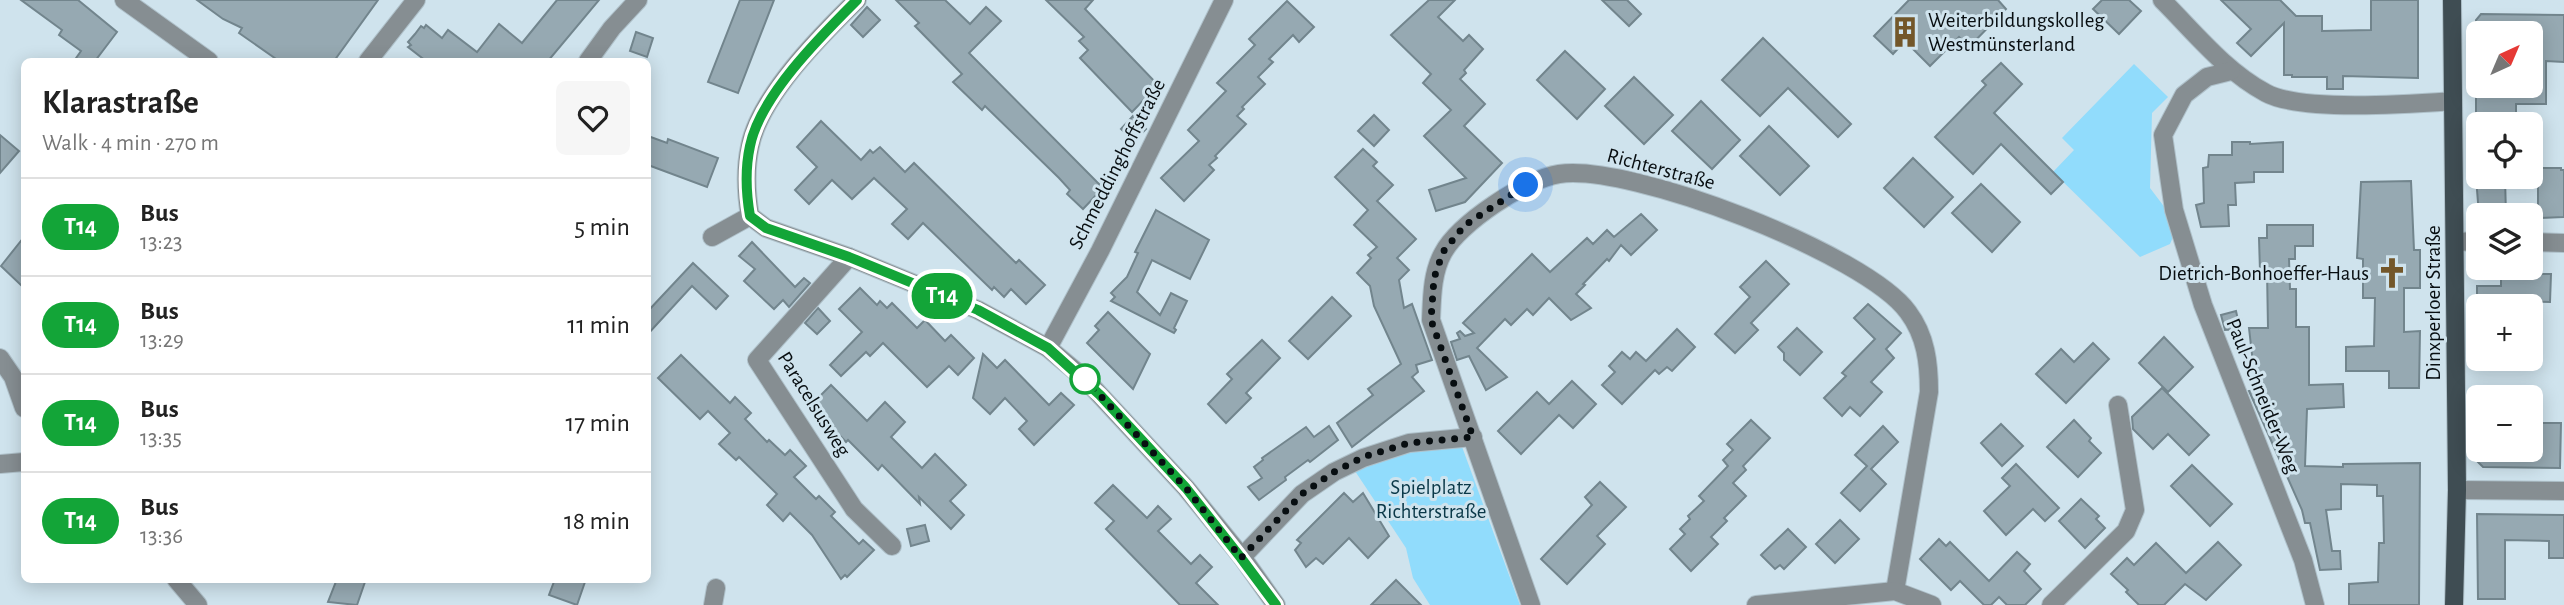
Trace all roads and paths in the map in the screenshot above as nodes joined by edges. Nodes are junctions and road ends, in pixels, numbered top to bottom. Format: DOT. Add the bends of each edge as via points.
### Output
graph roads {
  1 [pos="124,0"];
  2 [pos="416,0"];
  3 [pos="638,0"];
  4 [pos="857,0"];
  5 [pos="1224,0"];
  6 [pos="2162,0"];
  7 [pos="2452,0"];
  8 [pos="205,58"];
  9 [pos="370,58"];
  10 [pos="590,58"];
  11 [pos="2231,71"];
  12 [pos="2453,101"];
  13 [pos="750,216"];
  14 [pos="712,237"];
  15 [pos="2455,242"];
  16 [pos="2466,242"];
  17 [pos="2543,242"];
  18 [pos="2564,243"];
  19 [pos="849,257"];
  20 [pos="1048,348"];
  21 [pos="0,358"];
  22 [pos="21,400"];
  23 [pos="2118,405"];
  24 [pos="1473,437"];
  25 [pos="21,462"];
  26 [pos="0,464"];
  27 [pos="2457,489"];
  28 [pos="2564,491"];
  29 [pos="892,546"];
  30 [pos="1241,558"];
  31 [pos="179,583"];
  32 [pos="1895,592"];
  33 [pos="198,605"];
  34 [pos="1276,605"];
  35 [pos="1531,605"];
  36 [pos="1756,605"];
  37 [pos="1932,605"];
  38 [pos="2051,605"];
  39 [pos="2315,605"];
  40 [pos="2454,605"];
  1 -- 8 [label="street"];
  2 -- 9 [label="street"];
  3 -- 10 [label="street"];
  4 -- 13 [label="street" via="810,48 764,111 750,145 746,193"];
  5 -- 20 [label="street, Schmeddinghoffstraße"];
  6 -- 11 [label="street"];
  7 -- 12 [label="main road, Dinxperloer Straße"];
  11 -- 12 [label="street" via="2269,95 2308,105"];
  11 -- 39 [label="street, Paul-Schneider-Weg" via="2207,77 2184,95 2163,135 2174,210 2203,305 2303,560"];
  12 -- 15 [label="main road, Dinxperloer Straße"];
  13 -- 14 [label="street"];
  13 -- 19 [label="street" via="766,228"];
  15 -- 16 [label="street"];
  15 -- 27 [label="main road, Dinxperloer Straße"];
  17 -- 18 [label="street"];
  19 -- 20 [label="street" via="978,310"];
  19 -- 29 [label="street, Paracelsusweg" via="757,360 854,509"];
  20 -- 30 [label="street" via="1085,379 1186,488"];
  21 -- 22 [label="street"];
  23 -- 38 [label="street" via="2135,510 2126,531"];
  24 -- 30 [label="street" via="1409,443 1363,457 1334,472 1302,494"];
  24 -- 32 [label="street, Richterstraße" via="1431,320 1434,278 1443,252 1465,225 1526,185 1559,174 1594,174 1634,182 1764,225 1818,248 1885,290 1908,311 1922,336 1929,393"];
  24 -- 35 [label="street, Richterstraße"];
  25 -- 26 [label="street"];
  27 -- 28 [label="street"];
  27 -- 40 [label="main road, Dinxperloer Straße"];
  30 -- 34 [label="street"];
  31 -- 33 [label="street"];
  32 -- 36 [label="street"];
  32 -- 37 [label="street"];
}
